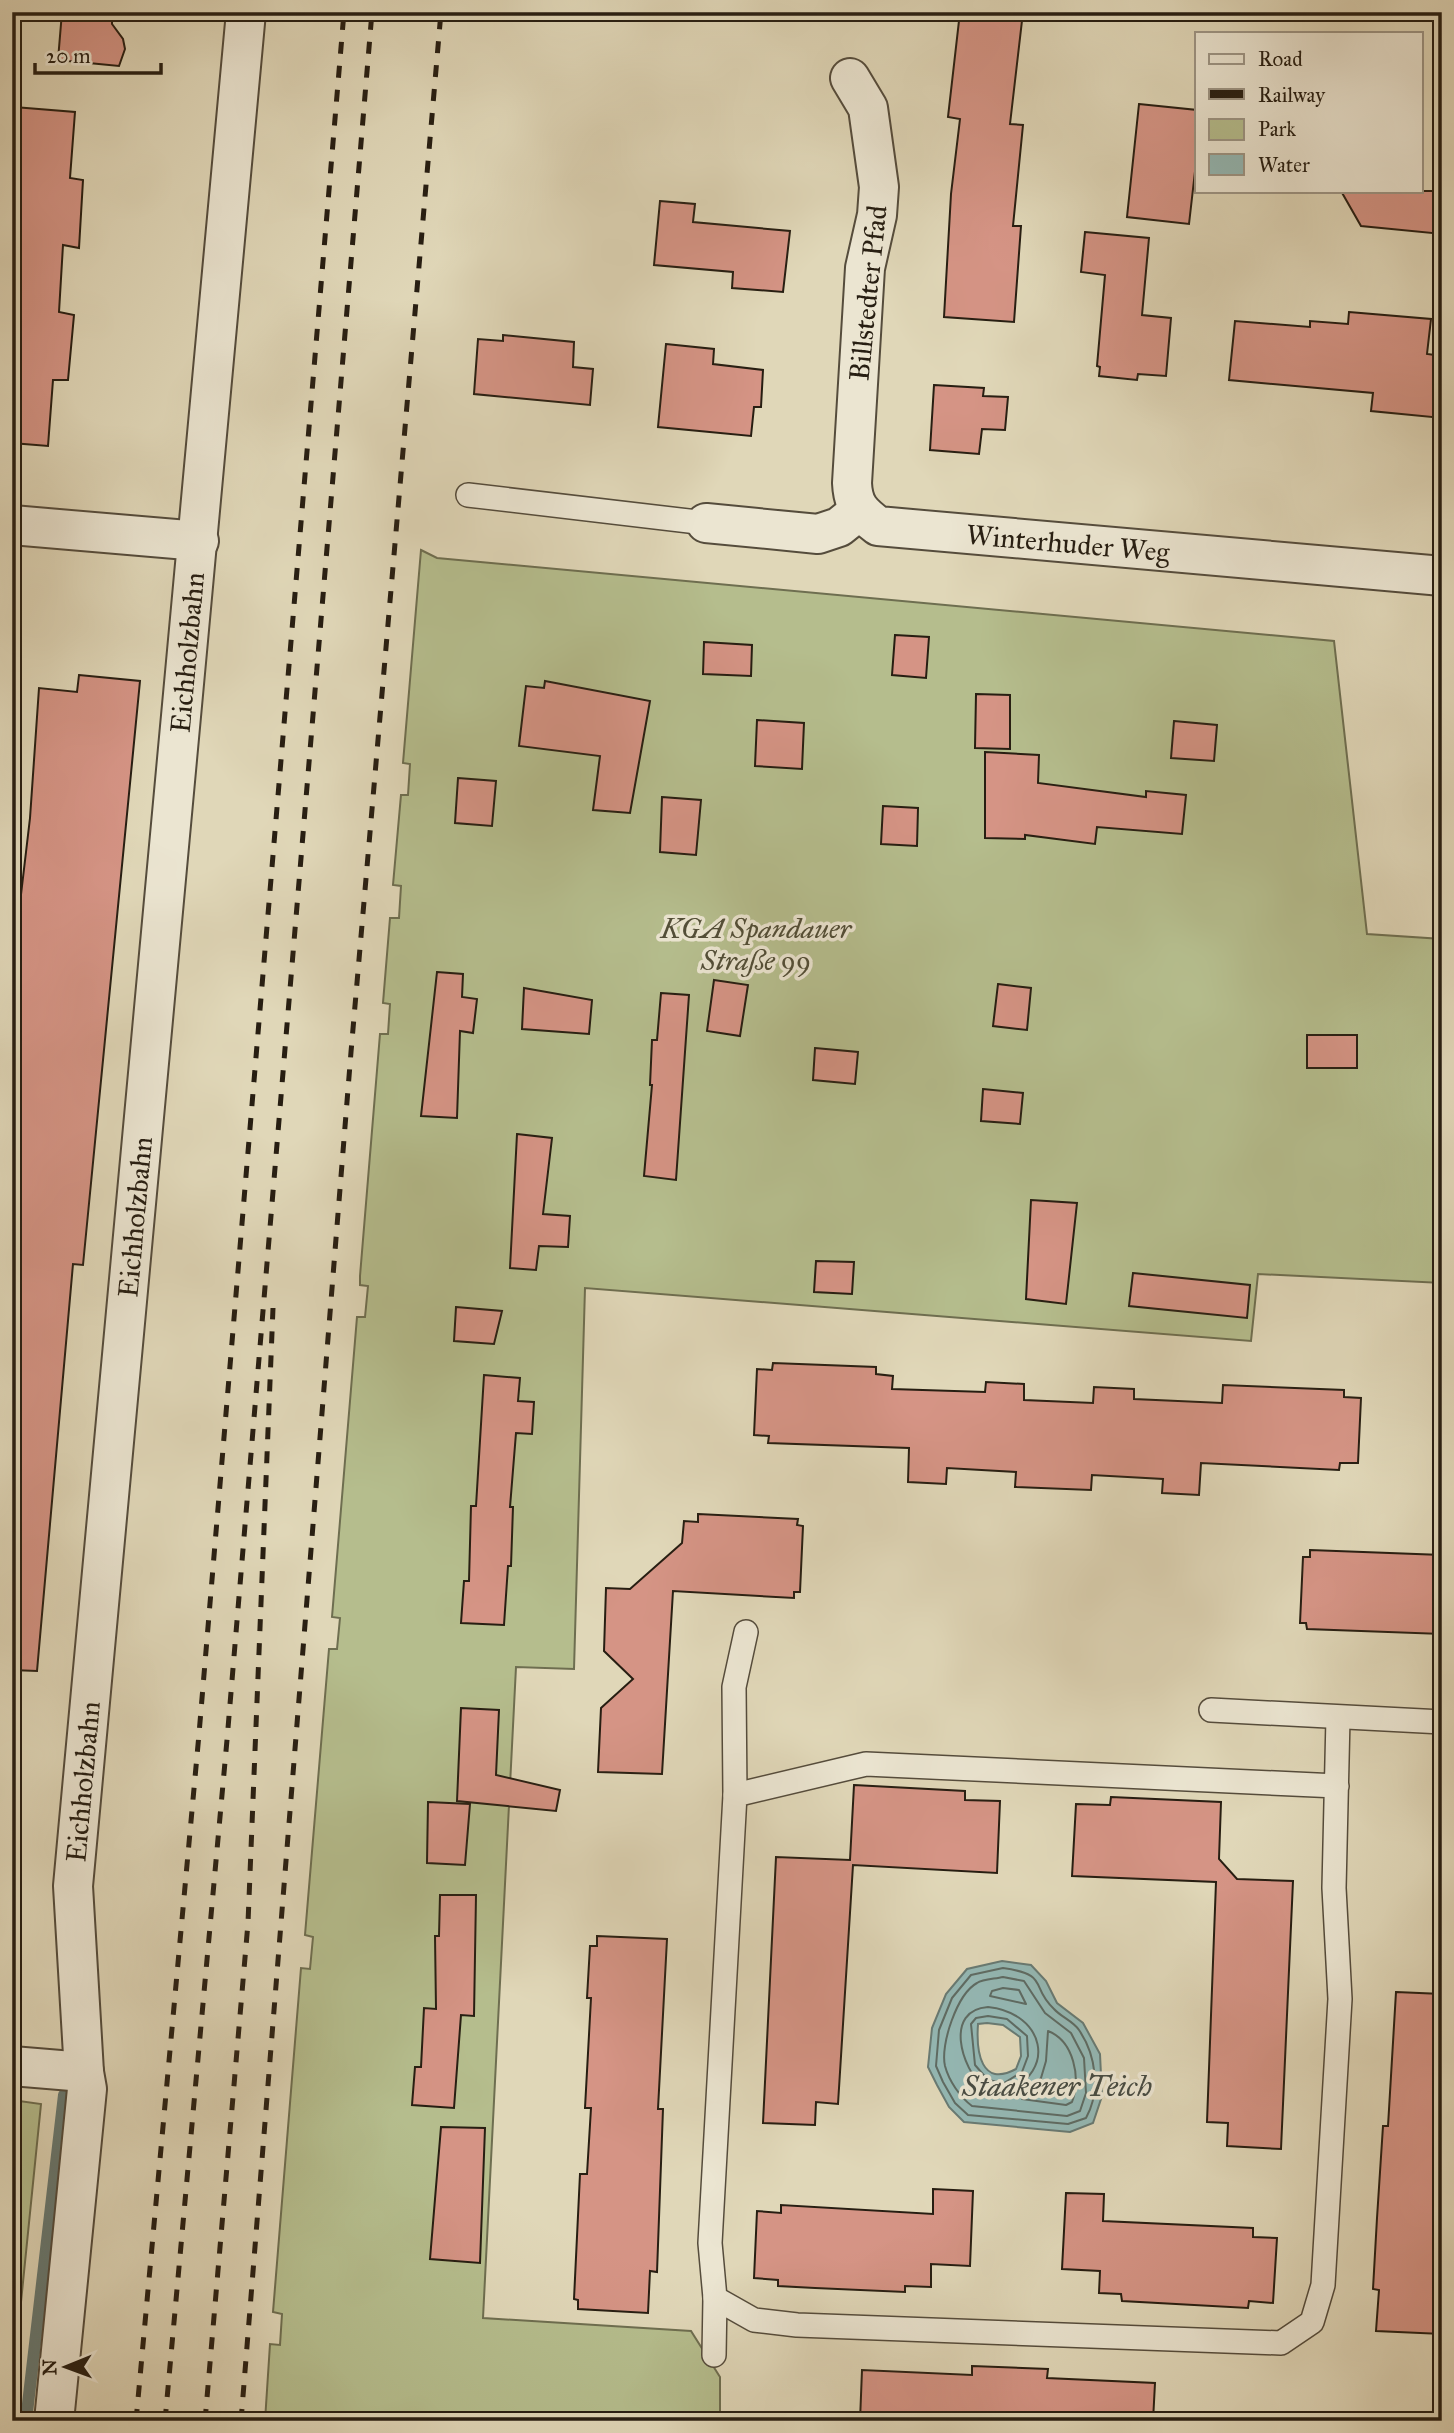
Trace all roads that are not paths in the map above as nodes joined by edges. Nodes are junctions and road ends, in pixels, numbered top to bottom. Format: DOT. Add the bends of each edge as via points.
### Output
graph roads {
  1 [pos="246,12"];
  2 [pos="850,78"];
  3 [pos="468,495"];
  4 [pos="859,512"];
  5 [pos="706,523"];
  6 [pos="12,525"];
  7 [pos="199,541"];
  8 [pos="1442,576"];
  9 [pos="746,1632"];
  10 [pos="1211,1710"];
  11 [pos="1338,1718"];
  12 [pos="1442,1723"];
  13 [pos="1337,1786"];
  14 [pos="735,1795"];
  15 [pos="12,2066"];
  16 [pos="84,2072"];
  17 [pos="715,2298"];
  18 [pos="714,2355"];
  19 [pos="54,2421"];
  1 -- 7 [label="street, Eichholzbahn"];
  2 -- 4 [label="street, Billstedter Pfad" via="868,108 879,187 865,268 852,483"];
  3 -- 5 [label="lane"];
  4 -- 5 [label="street" via="839,527 818,534"];
  4 -- 8 [label="street, Winterhuder Weg" via="878,526"];
  6 -- 7 [label="street"];
  7 -- 16 [label="street, Eichholzbahn" via="73,1886"];
  9 -- 14 [label="lane" via="734,1687"];
  10 -- 11 [label="lane"];
  11 -- 12 [label="lane"];
  11 -- 13 [label="lane"];
  13 -- 14 [label="lane" via="866,1764"];
  13 -- 17 [label="lane" via="1334,1888 1340,1999 1323,2285 1312,2322 1281,2343 797,2325 754,2320"];
  14 -- 17 [label="lane" via="710,2243"];
  15 -- 16 [label="street"];
  16 -- 19 [label="street, Eichholzbahn" via="87,2089"];
  17 -- 18 [label="lane"];
}
